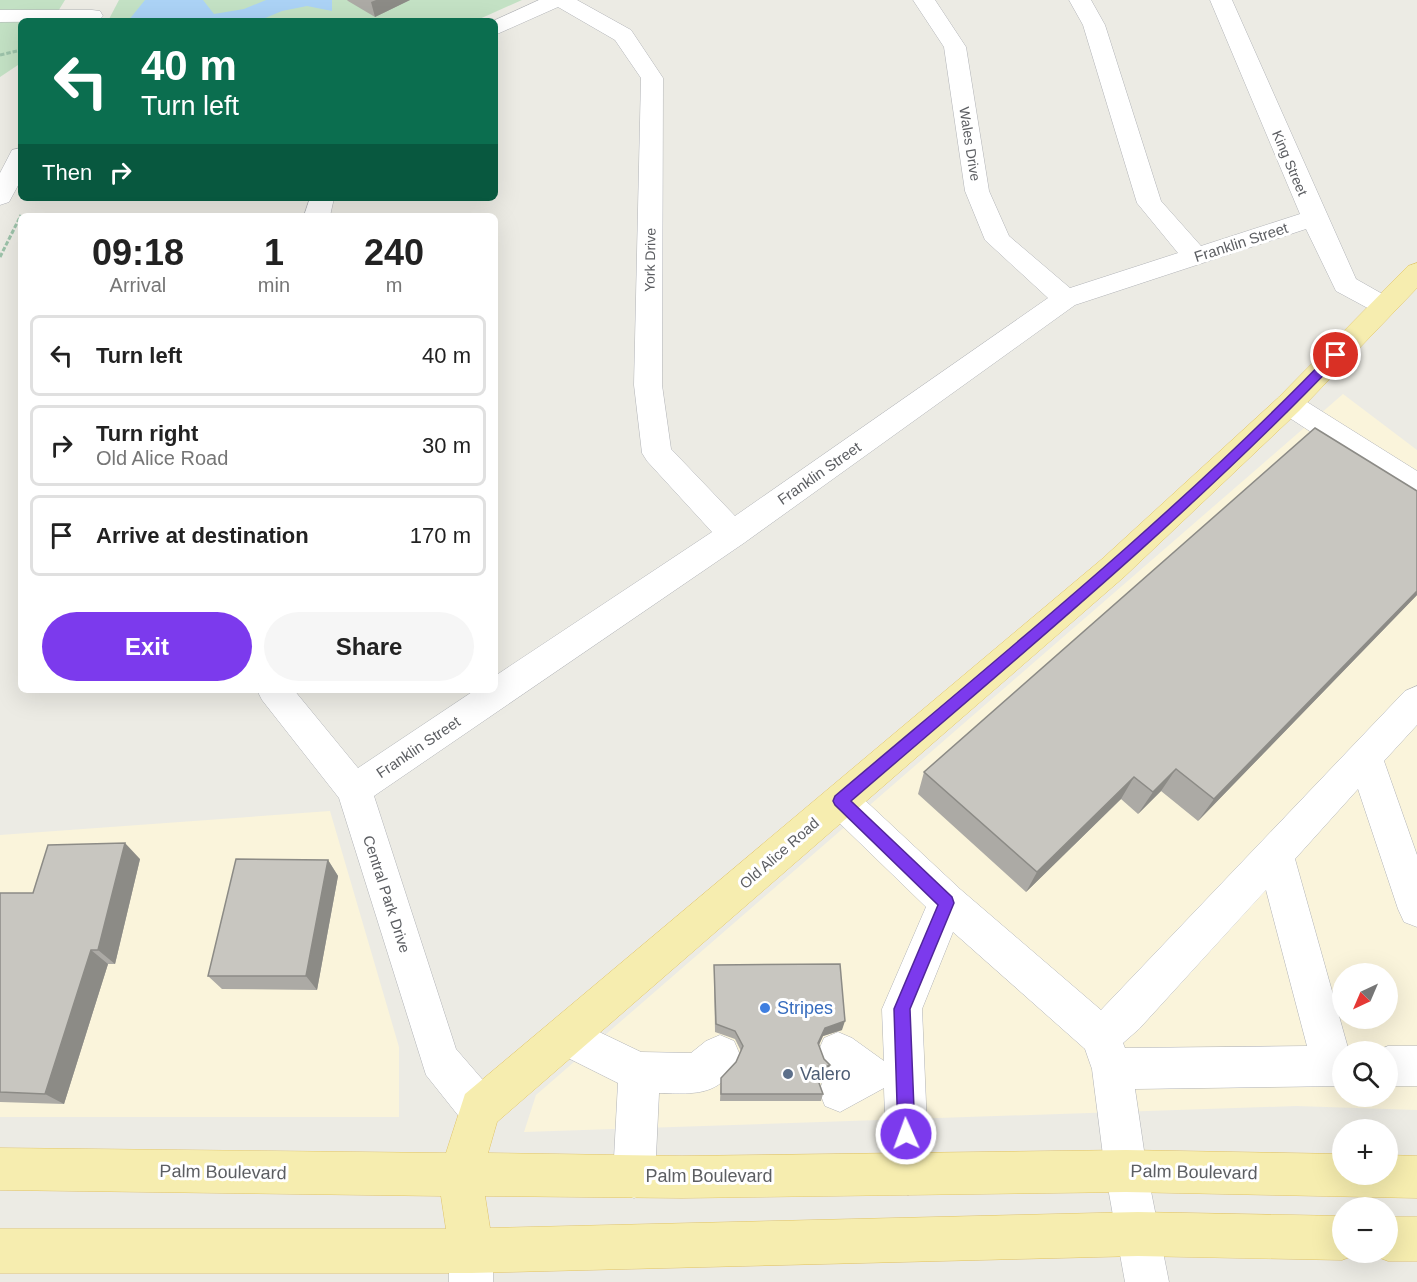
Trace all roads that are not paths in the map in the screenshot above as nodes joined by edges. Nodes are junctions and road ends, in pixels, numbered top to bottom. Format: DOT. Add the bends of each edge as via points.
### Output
graph roads {
  1 [pos="556,0"];
  2 [pos="562,0"];
  3 [pos="924,0"];
  4 [pos="1080,0"];
  5 [pos="1221,0"];
  6 [pos="94,12"];
  7 [pos="0,16"];
  8 [pos="498,27"];
  9 [pos="18,161"];
  10 [pos="0,197"];
  11 [pos="1314,218"];
  12 [pos="1196,257"];
  13 [pos="1417,272"];
  14 [pos="1066,299"];
  15 [pos="1384,306"];
  16 [pos="1289,404"];
  17 [pos="1417,486"];
  18 [pos="733,534"];
  19 [pos="276,693"];
  20 [pos="498,693"];
  21 [pos="498,693"];
  22 [pos="1417,701"];
  23 [pos="1365,757"];
  24 [pos="354,790"];
  25 [pos="841,801"];
  26 [pos="1275,854"];
  27 [pos="947,903"];
  28 [pos="1417,909"];
  29 [pos="566,1036"];
  30 [pos="1332,1046"];
  31 [pos="1107,1052"];
  32 [pos="1332,1066"];
  33 [pos="1398,1066"];
  34 [pos="1417,1066"];
  35 [pos="639,1072"];
  36 [pos="713,1074"];
  37 [pos="480,1109"];
  38 [pos="0,1169"];
  39 [pos="1126,1171"];
  40 [pos="908,1174"];
  41 [pos="460,1175"];
  42 [pos="634,1177"];
  43 [pos="1417,1177"];
  44 [pos="1138,1234"];
  45 [pos="1332,1238"];
  46 [pos="0,1251"];
  47 [pos="471,1267"];
  48 [pos="1146,1282"];
  1 -- 8 [label="street"];
  2 -- 18 [label="street, York Drive" via="623,35 652,78 648,385 657,453"];
  3 -- 14 [label="street, Wales Drive" via="955,47 977,191 998,240"];
  4 -- 12 [label="street" via="1094,25 1149,203"];
  5 -- 11 [label="street, King Street"];
  6 -- 7 [label="street"];
  9 -- 10 [label="street"];
  11 -- 12 [label="street, Franklin Street"];
  11 -- 15 [label="street, King Street" via="1345,285"];
  12 -- 14 [label="street, Franklin Street"];
  13 -- 15 [label="main road, Old Alice Road"];
  14 -- 18 [label="street, Franklin Street"];
  15 -- 16 [label="main road, Old Alice Road"];
  16 -- 17 [label="street"];
  16 -- 25 [label="main road, Old Alice Road" via="1113,568"];
  18 -- 20 [label="street, Franklin Street"];
  19 -- 24 [label="street, Central Park Drive"];
  21 -- 24 [label="street, Franklin Street"];
  22 -- 23 [label="street"];
  23 -- 26 [label="street"];
  23 -- 28 [label="street"];
  24 -- 37 [label="street, Central Park Drive" via="440,1061"];
  25 -- 27 [label="street"];
  25 -- 29 [label="main road, Old Alice Road"];
  26 -- 30 [label="street"];
  26 -- 31 [label="street" via="1125,1015"];
  27 -- 31 [label="street"];
  27 -- 40 [label="street" via="902,1009 863,1073"];
  29 -- 35 [label="street"];
  29 -- 37 [label="main road, Old Alice Road"];
  31 -- 32 [label="street"];
  31 -- 39 [label="street"];
  33 -- 34 [label="street"];
  35 -- 36 [label="street"];
  35 -- 42 [label="street"];
  37 -- 41 [label="main road"];
  38 -- 41 [label="main road, Palm Boulevard"];
  39 -- 40 [label="main road, Palm Boulevard"];
  39 -- 43 [label="main road, Palm Boulevard"];
  39 -- 44 [label="street"];
  40 -- 42 [label="main road, Palm Boulevard"];
  41 -- 42 [label="main road, Palm Boulevard"];
  41 -- 47 [label="main road"];
  44 -- 45 [label="main road"];
  44 -- 47 [label="main road"];
  44 -- 48 [label="street"];
  46 -- 47 [label="main road"];
}
